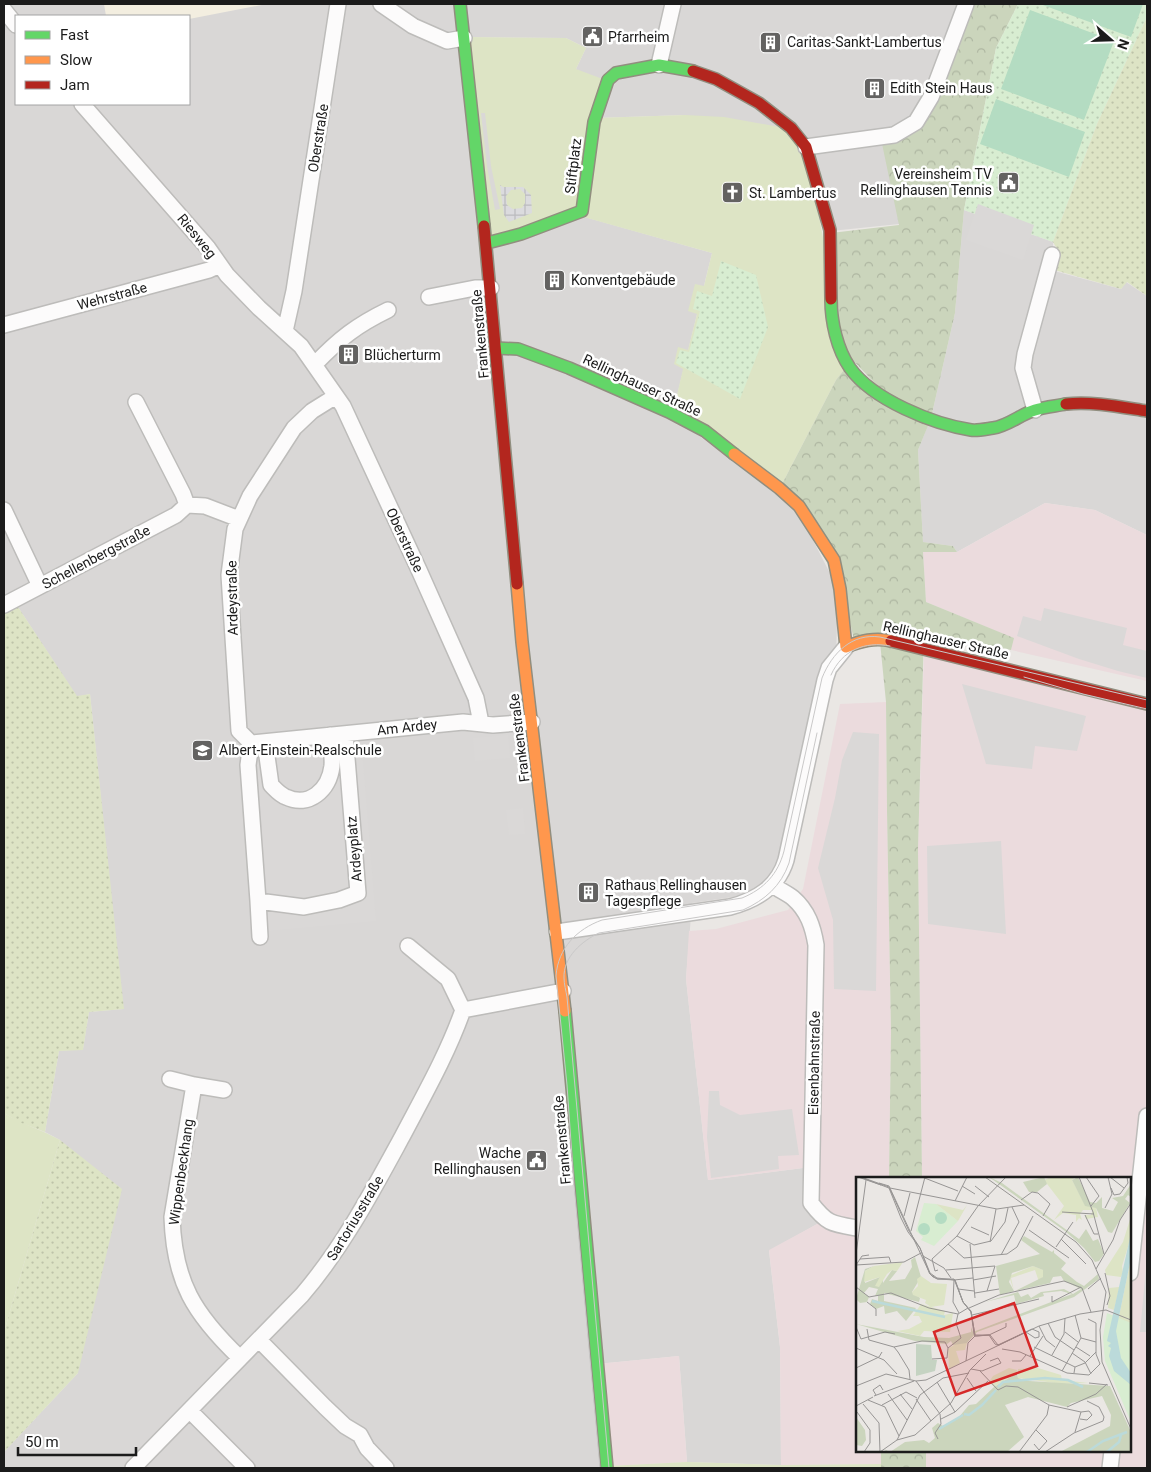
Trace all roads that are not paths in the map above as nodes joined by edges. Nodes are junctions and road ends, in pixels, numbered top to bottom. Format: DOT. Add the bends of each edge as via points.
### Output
graph roads {
  1 [pos="338,4"];
  2 [pos="381,4"];
  3 [pos="460,4"];
  4 [pos="673,4"];
  5 [pos="966,4"];
  6 [pos="4,10"];
  7 [pos="15,25"];
  8 [pos="464,38"];
  9 [pos="659,65"];
  10 [pos="83,105"];
  11 [pos="806,147"];
  12 [pos="487,243"];
  13 [pos="1052,255"];
  14 [pos="220,265"];
  15 [pos="491,288"];
  16 [pos="429,297"];
  17 [pos="388,310"];
  18 [pos="4,325"];
  19 [pos="285,331"];
  20 [pos="496,348"];
  21 [pos="315,364"];
  22 [pos="336,396"];
  23 [pos="136,402"];
  24 [pos="1035,410"];
  25 [pos="1147,411"];
  26 [pos="187,505"];
  27 [pos="4,510"];
  28 [pos="239,519"];
  29 [pos="40,586"];
  30 [pos="4,606"];
  31 [pos="846,647"];
  32 [pos="1147,704"];
  33 [pos="532,722"];
  34 [pos="481,723"];
  35 [pos="337,734"];
  36 [pos="258,742"];
  37 [pos="773,885"];
  38 [pos="258,901"];
  39 [pos="557,932"];
  40 [pos="260,937"];
  41 [pos="408,946"];
  42 [pos="563,991"];
  43 [pos="463,1010"];
  44 [pos="170,1079"];
  45 [pos="194,1085"];
  46 [pos="224,1090"];
  47 [pos="1147,1116"];
  48 [pos="856,1228"];
  49 [pos="1131,1264"];
  50 [pos="259,1340"];
  51 [pos="240,1358"];
  52 [pos="190,1411"];
  53 [pos="1112,1452"];
  54 [pos="133,1468"];
  55 [pos="247,1468"];
  56 [pos="386,1468"];
  57 [pos="607,1468"];
  58 [pos="1110,1468"];
  1 -- 19 [label="street, Oberstraße" via="294,292"];
  2 -- 8 [label="street" via="413,26 447,41"];
  3 -- 8 [label="main road, Frankenstraße"];
  4 -- 9 [label="street"];
  5 -- 11 [label="street" via="931,97 916,122 894,135"];
  6 -- 7 [label="street"];
  8 -- 12 [label="main road, Frankenstraße"];
  9 -- 11 [label="main road" via="687,69 750,97 791,128"];
  9 -- 12 [label="main road, Stiftplatz" via="616,73 608,80 594,122 582,211"];
  10 -- 14 [label="street, Riesweg"];
  11 -- 24 [label="main road" via="830,230 832,320 840,349 852,369 893,403 929,419 972,430 996,428"];
  12 -- 15 [label="main road, Frankenstraße"];
  13 -- 24 [label="street" via="1025,354 1024,368"];
  14 -- 18 [label="street, Wehrstraße"];
  14 -- 19 [label="street, Riesweg"];
  15 -- 16 [label="street"];
  15 -- 20 [label="main road, Frankenstraße"];
  17 -- 21 [label="street" via="363,322 334,344"];
  19 -- 21 [label="street, Riesweg"];
  20 -- 31 [label="main road, Rellinghauser Straße" via="518,349 669,412 705,431 779,488 798,506 834,560"];
  20 -- 33 [label="main road, Frankenstraße"];
  21 -- 22 [label="street, Oberstraße"];
  22 -- 28 [label="street, Ardeystraße" via="312,411 294,428 254,489"];
  22 -- 34 [label="street, Oberstraße" via="476,698"];
  23 -- 26 [label="street"];
  24 -- 25 [label="main road" via="1076,403"];
  26 -- 28 [label="street" via="205,506"];
  26 -- 29 [label="street, Schellenbergstraße" via="176,515"];
  27 -- 29 [label="street"];
  28 -- 36 [label="street, Ardeystraße" via="228,575 239,731"];
  29 -- 30 [label="street, Schellenbergstraße"];
  31 -- 32 [label="main road, Rellinghauser Straße" via="881,639"];
  31 -- 37 [label="street" via="829,668 825,680 786,860"];
  33 -- 34 [label="street, Am Ardey"];
  33 -- 39 [label="main road, Frankenstraße"];
  34 -- 35 [label="street, Am Ardey"];
  35 -- 36 [label="street, Am Ardey"];
  35 -- 36 [label="street" via="326,786 313,798 296,801 284,797 270,785"];
  35 -- 38 [label="street, Ardeyplatz" via="358,892 339,900 304,907"];
  36 -- 38 [label="street" via="248,764"];
  37 -- 39 [label="street" via="744,904"];
  37 -- 48 [label="street, Eisenbahnstraße" via="794,898 804,910 816,945 811,1203 823,1218"];
  38 -- 40 [label="street"];
  39 -- 42 [label="main road, Frankenstraße"];
  41 -- 43 [label="street" via="448,979"];
  42 -- 43 [label="street"];
  42 -- 57 [label="main road, Frankenstraße"];
  43 -- 50 [label="street, Sartoriusstraße" via="445,1057 350,1231 321,1273"];
  44 -- 45 [label="street"];
  45 -- 46 [label="street"];
  45 -- 51 [label="street, Wippenbeckhang" via="172,1217 176,1259 187,1294 201,1317"];
  47 -- 49 [label="street"];
  50 -- 51 [label="street, Sartoriusstraße"];
  50 -- 56 [label="street" via="325,1407 360,1435 367,1448"];
  51 -- 52 [label="street, Sartoriusstraße"];
  52 -- 54 [label="street, Sartoriusstraße"];
  52 -- 55 [label="street"];
  53 -- 58 [label="street"];
}
